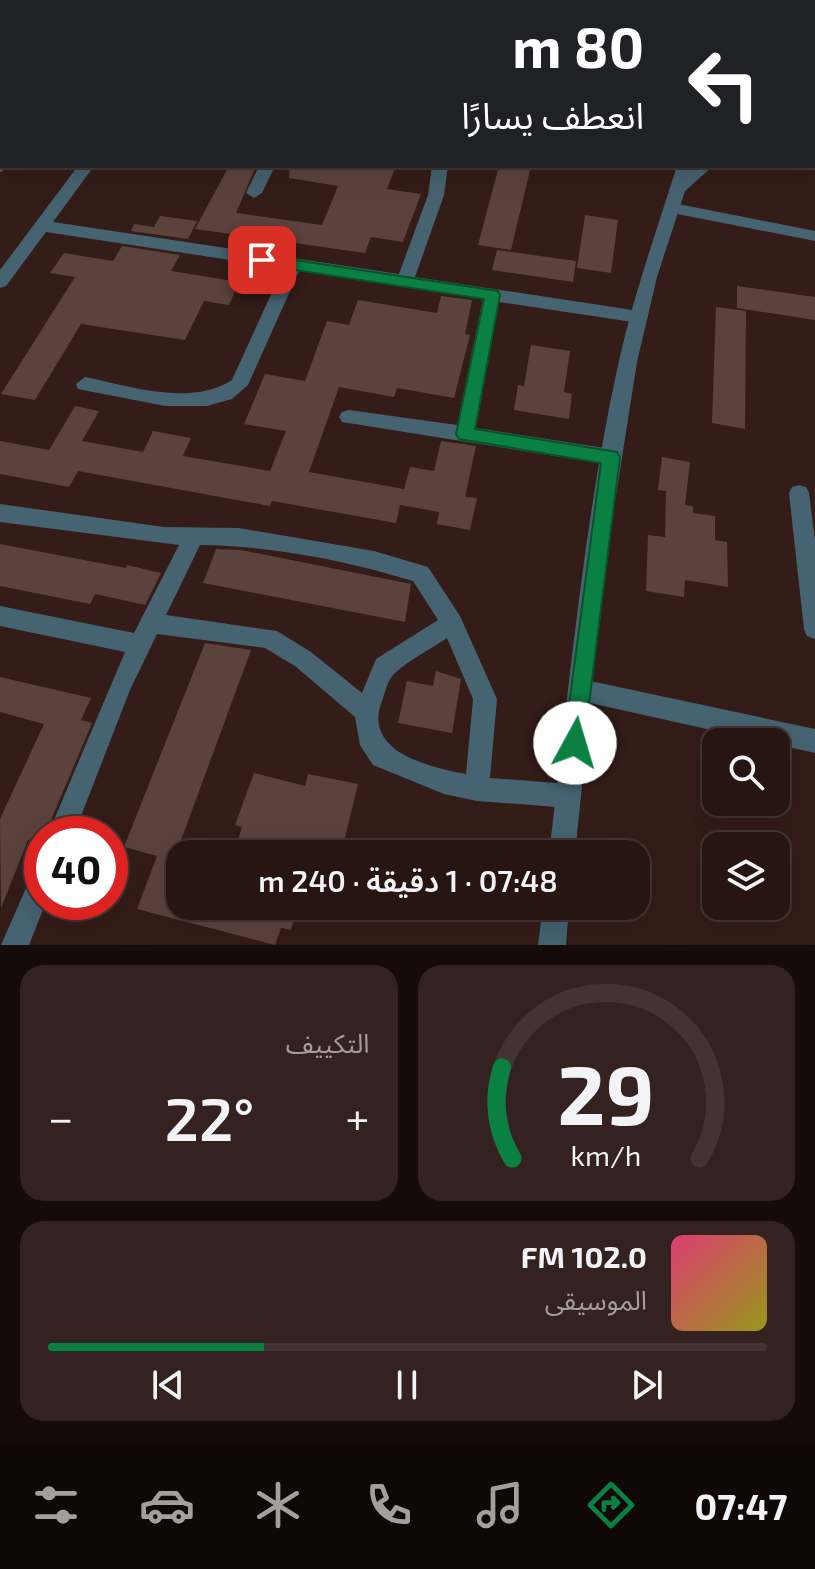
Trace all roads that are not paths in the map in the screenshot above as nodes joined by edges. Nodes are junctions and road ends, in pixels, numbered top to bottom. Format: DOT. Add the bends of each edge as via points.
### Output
graph roads {
  1 [pos="85,168"];
  2 [pos="266,168"];
  3 [pos="440,168"];
  4 [pos="684,168"];
  5 [pos="703,168"];
  6 [pos="254,193"];
  7 [pos="676,198"];
  8 [pos="43,226"];
  9 [pos="815,236"];
  10 [pos="293,265"];
  11 [pos="0,282"];
  12 [pos="405,282"];
  13 [pos="492,295"];
  14 [pos="639,317"];
  15 [pos="85,384"];
  16 [pos="349,417"];
  17 [pos="465,434"];
  18 [pos="611,457"];
  19 [pos="799,493"];
  20 [pos="0,513"];
  21 [pos="193,538"];
  22 [pos="0,616"];
  23 [pos="151,623"];
  24 [pos="452,623"];
  25 [pos="815,629"];
  26 [pos="140,645"];
  27 [pos="581,690"];
  28 [pos="366,711"];
  29 [pos="815,741"];
  30 [pos="477,789"];
  31 [pos="569,796"];
  32 [pos="69,816"];
  33 [pos="564,840"];
  34 [pos="26,920"];
  35 [pos="555,920"];
  36 [pos="15,945"];
  37 [pos="552,945"];
  1 -- 8 [label="street"];
  2 -- 6 [label="street"];
  3 -- 12 [label="street" via="436,195"];
  4 -- 7 [label="street"];
  5 -- 7 [label="street"];
  7 -- 9 [label="street"];
  7 -- 14 [label="street"];
  8 -- 10 [label="street"];
  8 -- 11 [label="street"];
  10 -- 12 [label="street"];
  10 -- 15 [label="street" via="231,393 212,401 190,401"];
  12 -- 13 [label="street"];
  13 -- 14 [label="street"];
  13 -- 17 [label="street"];
  14 -- 18 [label="street"];
  16 -- 17 [label="street"];
  17 -- 18 [label="street"];
  18 -- 27 [label="street"];
  19 -- 25 [label="street"];
  20 -- 21 [label="street"];
  21 -- 23 [label="street"];
  21 -- 24 [label="street" via="239,537 402,566 420,574"];
  22 -- 26 [label="street"];
  23 -- 26 [label="street"];
  23 -- 28 [label="street" via="269,638"];
  24 -- 28 [label="street" via="384,667"];
  24 -- 30 [label="street" via="485,699"];
  26 -- 32 [label="street"];
  27 -- 29 [label="street"];
  27 -- 31 [label="street"];
  28 -- 30 [label="street" via="372,745 382,757"];
  30 -- 31 [label="street"];
  31 -- 33 [label="street"];
  34 -- 36 [label="street"];
  35 -- 37 [label="street"];
}
